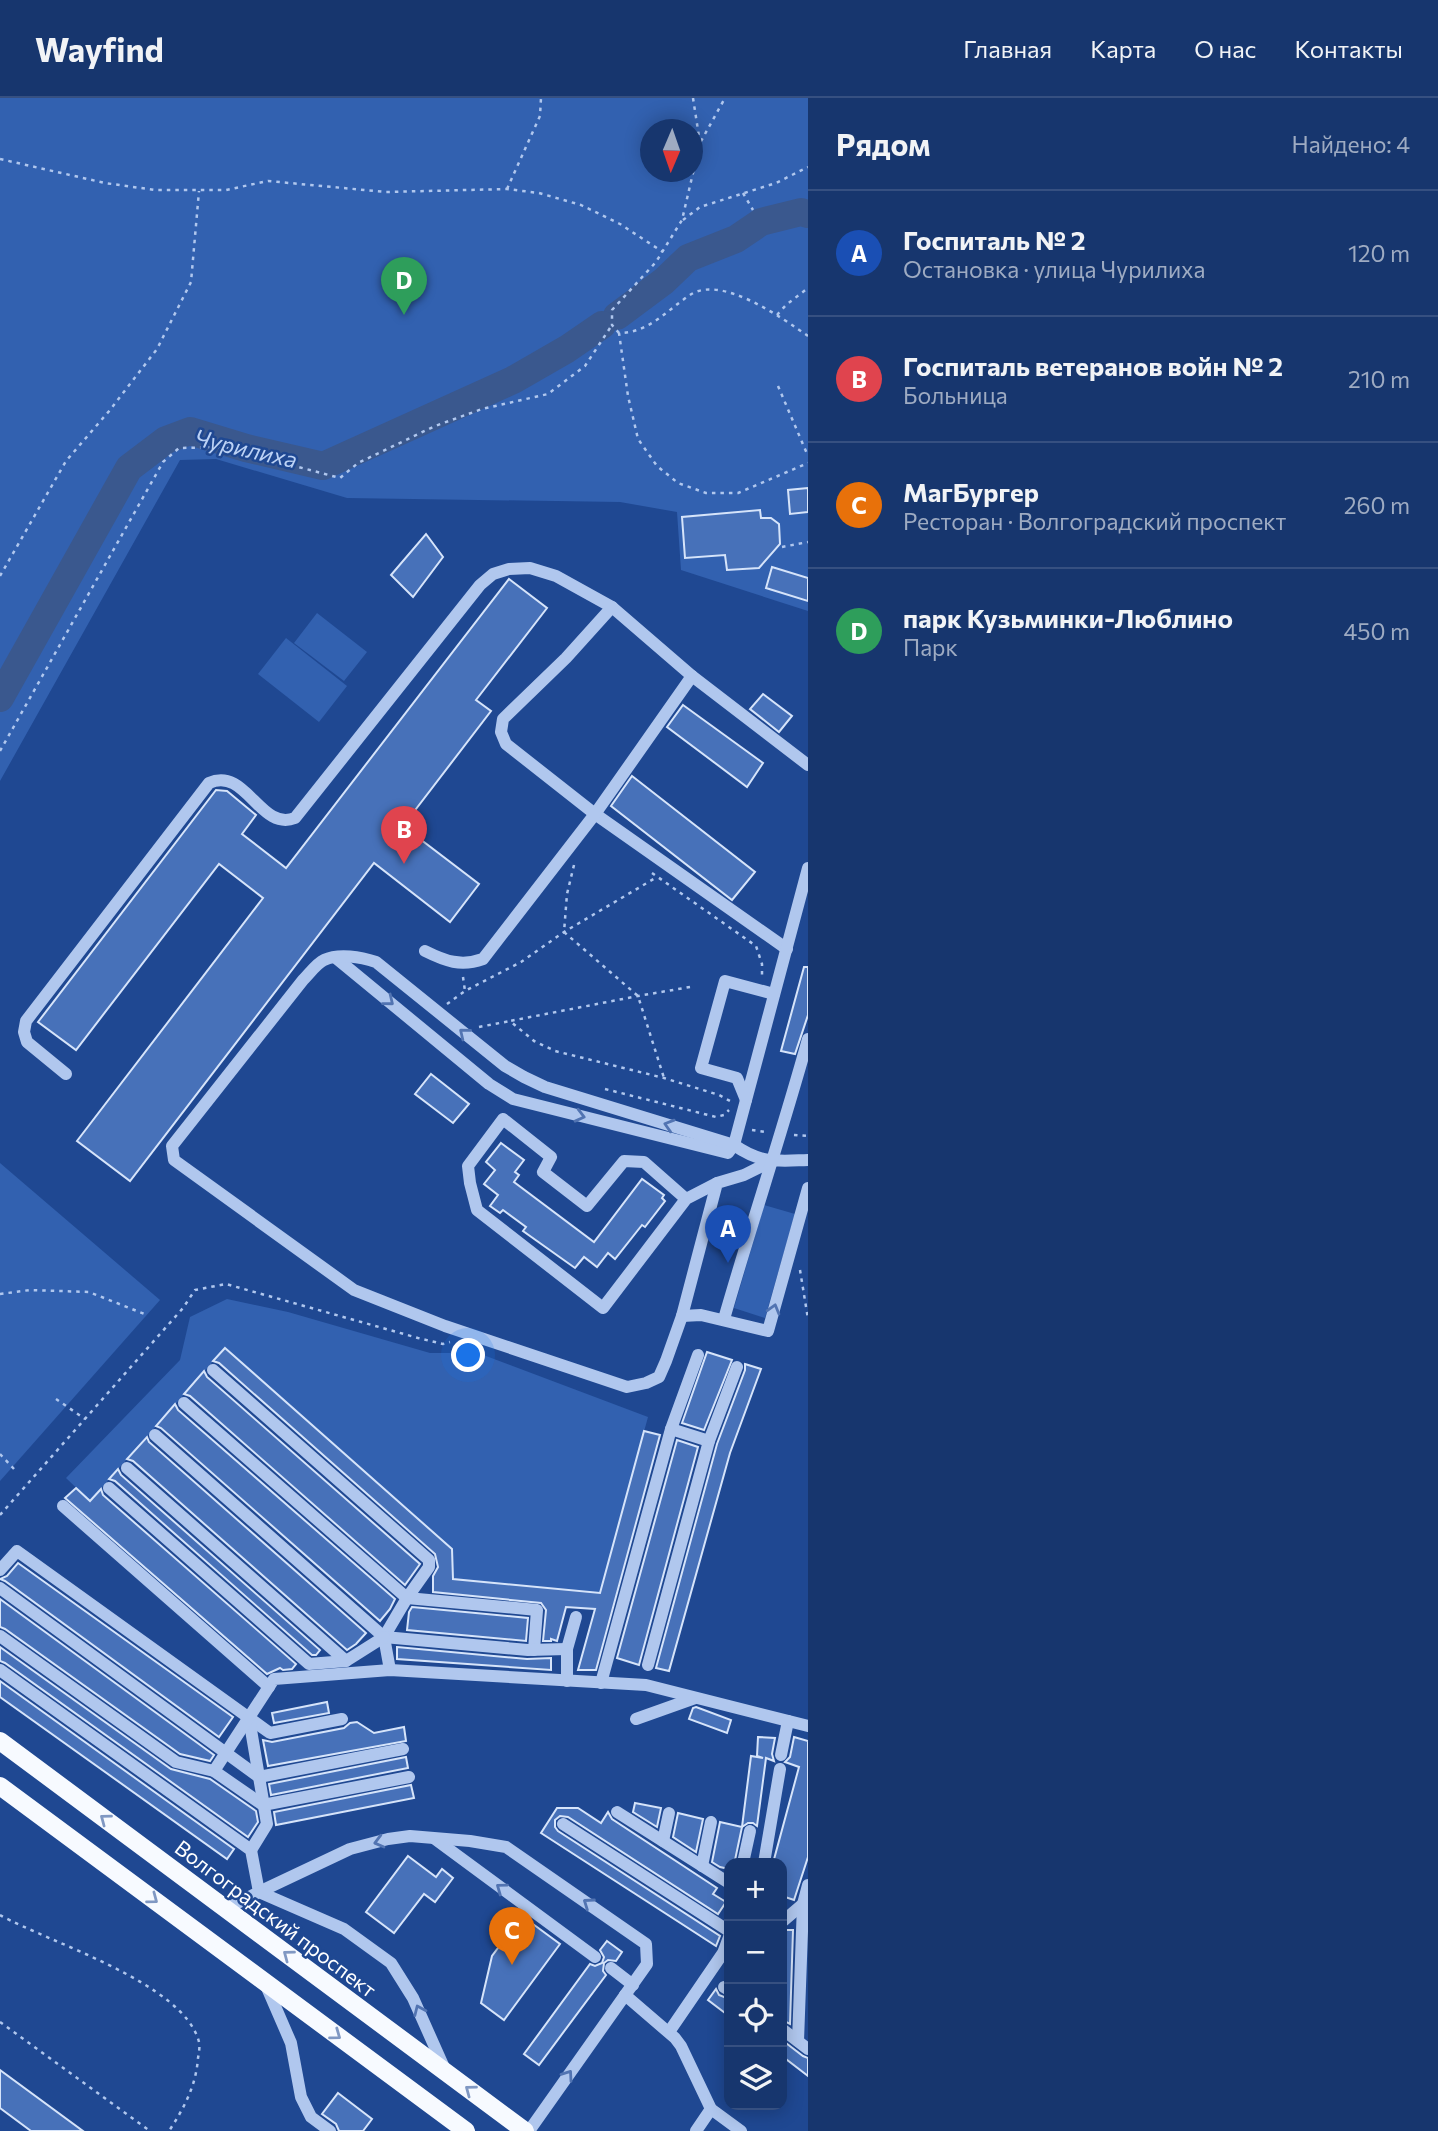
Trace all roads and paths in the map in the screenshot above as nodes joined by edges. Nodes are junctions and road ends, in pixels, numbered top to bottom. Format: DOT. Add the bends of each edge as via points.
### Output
graph roads {
  1 [pos="541,98"];
  2 [pos="693,98"];
  3 [pos="726,98"];
  4 [pos="696,119"];
  5 [pos="703,138"];
  6 [pos="0,159"];
  7 [pos="808,167"];
  8 [pos="691,182"];
  9 [pos="507,189"];
  10 [pos="199,191"];
  11 [pos="743,193"];
  12 [pos="754,210"];
  13 [pos="682,220"];
  14 [pos="663,252"];
  15 [pos="808,288"];
  16 [pos="777,315"];
  17 [pos="612,325"];
  18 [pos="620,333"];
  19 [pos="808,337"];
  20 [pos="778,386"];
  21 [pos="808,456"];
  22 [pos="808,463"];
  23 [pos="808,542"];
  24 [pos="782,547"];
  25 [pos="0,576"];
  26 [pos="611,607"];
  27 [pos="692,677"];
  28 [pos="0,751"];
  29 [pos="808,765"];
  30 [pos="595,814"];
  31 [pos="577,855"];
  32 [pos="808,868"];
  33 [pos="648,869"];
  34 [pos="657,877"];
  35 [pos="564,933"];
  36 [pos="787,949"];
  37 [pos="425,951"];
  38 [pos="336,958"];
  39 [pos="690,988"];
  40 [pos="768,992"];
  41 [pos="638,996"];
  42 [pos="444,1007"];
  43 [pos="510,1021"];
  44 [pos="472,1029"];
  45 [pos="808,1039"];
  46 [pos="66,1074"];
  47 [pos="664,1078"];
  48 [pos="600,1088"];
  49 [pos="746,1100"];
  50 [pos="724,1115"];
  51 [pos="740,1123"];
  52 [pos="782,1134"];
  53 [pos="808,1136"];
  54 [pos="734,1145"];
  55 [pos="808,1160"];
  56 [pos="772,1161"];
  57 [pos="717,1183"];
  58 [pos="808,1188"];
  59 [pos="685,1199"];
  60 [pos="800,1269"];
  61 [pos="0,1294"];
  62 [pos="147,1315"];
  63 [pos="682,1316"];
  64 [pos="724,1319"];
  65 [pos="808,1319"];
  66 [pos="698,1355"];
  67 [pos="737,1367"];
  68 [pos="213,1370"];
  69 [pos="56,1399"];
  70 [pos="184,1403"];
  71 [pos="85,1420"];
  72 [pos="671,1429"];
  73 [pos="156,1435"];
  74 [pos="709,1441"];
  75 [pos="0,1454"];
  76 [pos="127,1468"];
  77 [pos="14,1469"];
  78 [pos="109,1488"];
  79 [pos="63,1506"];
  80 [pos="0,1570"];
  81 [pos="0,1588"];
  82 [pos="407,1598"];
  83 [pos="576,1617"];
  84 [pos="0,1636"];
  85 [pos="384,1637"];
  86 [pos="534,1650"];
  87 [pos="567,1650"];
  88 [pos="346,1661"];
  89 [pos="648,1664"];
  90 [pos="0,1670"];
  91 [pos="390,1670"];
  92 [pos="567,1681"];
  93 [pos="601,1683"];
  94 [pos="269,1687"];
  95 [pos="695,1698"];
  96 [pos="249,1718"];
  97 [pos="636,1718"];
  98 [pos="342,1719"];
  99 [pos="788,1721"];
  100 [pos="808,1726"];
  101 [pos="0,1741"];
  102 [pos="403,1749"];
  103 [pos="226,1753"];
  104 [pos="781,1755"];
  105 [pos="780,1769"];
  106 [pos="214,1770"];
  107 [pos="259,1777"];
  108 [pos="409,1777"];
  109 [pos="0,1786"];
  110 [pos="264,1805"];
  111 [pos="617,1812"];
  112 [pos="669,1813"];
  113 [pos="711,1822"];
  114 [pos="564,1824"];
  115 [pos="750,1831"];
  116 [pos="435,1838"];
  117 [pos="663,1841"];
  118 [pos="251,1850"];
  119 [pos="744,1858"];
  120 [pos="765,1858"];
  121 [pos="702,1866"];
  122 [pos="724,1880"];
  123 [pos="808,1885"];
  124 [pos="259,1892"];
  125 [pos="803,1905"];
  126 [pos="226,1909"];
  127 [pos="0,1915"];
  128 [pos="783,1921"];
  129 [pos="724,1928"];
  130 [pos="724,1950"];
  131 [pos="595,1957"];
  132 [pos="611,1968"];
  133 [pos="265,1982"];
  134 [pos="629,1990"];
  135 [pos="0,2022"];
  136 [pos="668,2032"];
  137 [pos="787,2033"];
  138 [pos="803,2045"];
  139 [pos="446,2073"];
  140 [pos="711,2109"];
  141 [pos="150,2131"];
  142 [pos="169,2131"];
  143 [pos="330,2131"];
  144 [pos="466,2131"];
  145 [pos="527,2131"];
  146 [pos="696,2131"];
  147 [pos="741,2131"];
  1 -- 9 [label="path" via="540,116"];
  2 -- 4 [label="path"];
  3 -- 5 [label="path"];
  6 -- 10 [label="path" via="105,184"];
  7 -- 11 [label="path"];
  8 -- 13 [label="path"];
  9 -- 10 [label="path" via="386,191 268,181"];
  9 -- 14 [label="path" via="581,205"];
  10 -- 25 [label="path" via="191,282 157,349 66,461"];
  11 -- 12 [label="path"];
  11 -- 13 [label="path" via="700,207"];
  13 -- 14 [label="path"];
  14 -- 17 [label="path" via="612,310"];
  15 -- 16 [label="path"];
  16 -- 18 [label="path" via="725,290 712,289 692,293 650,325"];
  16 -- 19 [label="path"];
  17 -- 18 [label="path"];
  17 -- 28 [label="path" via="585,366 548,394 482,409 435,426 358,463 340,478 223,447 179,448 163,462"];
  18 -- 22 [label="path" via="638,439 657,466 678,483 706,493 738,493"];
  20 -- 21 [label="path"];
  23 -- 24 [label="path"];
  26 -- 27 [label="street"];
  26 -- 30 [label="street" via="503,719 501,732 506,744"];
  26 -- 46 [label="street" via="556,576 530,568 493,574 295,818 275,819 234,783 209,783 26,1021 27,1042"];
  27 -- 29 [label="street"];
  27 -- 30 [label="street"];
  30 -- 36 [label="street"];
  30 -- 37 [label="street" via="482,959 455,963"];
  31 -- 35 [label="path"];
  32 -- 36 [label="street"];
  33 -- 34 [label="path"];
  34 -- 35 [label="path"];
  34 -- 40 [label="path" via="756,946"];
  35 -- 41 [label="path"];
  35 -- 42 [label="path"];
  36 -- 40 [label="street"];
  54 -- 38 [label="street, one-way" via="545,1087 505,1066 376,962 358,956"];
  38 -- 54 [label="street, one-way" via="513,1099 727,1153"];
  38 -- 63 [label="street" via="324,960 303,980 172,1146 174,1160 354,1290 627,1387 659,1377"];
  39 -- 41 [label="path"];
  40 -- 49 [label="street"];
  40 -- 49 [label="street" via="725,981 701,1068 737,1078"];
  41 -- 43 [label="path"];
  41 -- 47 [label="path"];
  43 -- 44 [label="path"];
  43 -- 47 [label="path" via="555,1051"];
  45 -- 52 [label="street"];
  47 -- 50 [label="path" via="732,1101"];
  48 -- 50 [label="path" via="716,1117"];
  49 -- 51 [label="street"];
  50 -- 51 [label="path"];
  51 -- 52 [label="path" via="754,1131"];
  51 -- 54 [label="street"];
  52 -- 53 [label="path"];
  52 -- 56 [label="street"];
  54 -- 56 [label="street"];
  55 -- 56 [label="street"];
  56 -- 57 [label="street"];
  56 -- 64 [label="street"];
  57 -- 59 [label="street"];
  57 -- 63 [label="street"];
  64 -- 58 [label="street, one-way" via="768,1331"];
  59 -- 59 [label="street" via="603,1308 477,1210 468,1166 503,1119 551,1157 543,1172 587,1206 624,1161 645,1162"];
  60 -- 65 [label="path"];
  61 -- 62 [label="path" via="89,1292"];
  63 -- 64 [label="street"];
  66 -- 72 [label="street"];
  67 -- 74 [label="street"];
  68 -- 82 [label="street" via="429,1560 429,1567"];
  69 -- 71 [label="path"];
  70 -- 82 [label="street"];
  72 -- 74 [label="street"];
  72 -- 93 [label="street"];
  73 -- 85 [label="street"];
  74 -- 89 [label="street"];
  75 -- 77 [label="path"];
  76 -- 88 [label="street"];
  78 -- 88 [label="street" via="309,1664"];
  79 -- 94 [label="street"];
  80 -- 96 [label="street" via="17,1551"];
  81 -- 103 [label="street"];
  82 -- 85 [label="street"];
  82 -- 86 [label="street" via="537,1610"];
  83 -- 87 [label="street"];
  84 -- 106 [label="street" via="176,1762"];
  85 -- 86 [label="street"];
  85 -- 88 [label="street"];
  85 -- 91 [label="street"];
  86 -- 87 [label="street"];
  87 -- 92 [label="street"];
  90 -- 118 [label="street"];
  91 -- 92 [label="street"];
  91 -- 94 [label="street" via="274,1679"];
  92 -- 93 [label="street"];
  93 -- 95 [label="street" via="646,1685"];
  94 -- 96 [label="street"];
  95 -- 97 [label="street"];
  95 -- 99 [label="street"];
  96 -- 98 [label="street" via="270,1733"];
  96 -- 103 [label="street"];
  96 -- 107 [label="street"];
  99 -- 100 [label="street"];
  99 -- 104 [label="street"];
  126 -- 101 [label="main road, Волгоградский проспект, one-way"];
  102 -- 107 [label="street"];
  103 -- 106 [label="street"];
  103 -- 107 [label="street"];
  105 -- 120 [label="street"];
  106 -- 110 [label="street"];
  107 -- 110 [label="street"];
  108 -- 110 [label="street"];
  109 -- 133 [label="main road, one-way"];
  110 -- 118 [label="street" via="267,1824"];
  111 -- 117 [label="street"];
  112 -- 117 [label="street"];
  113 -- 121 [label="street"];
  114 -- 129 [label="street"];
  115 -- 119 [label="street"];
  116 -- 124 [label="street, one-way" via="388,1839 350,1850"];
  131 -- 116 [label="street, one-way"];
  134 -- 116 [label="street, one-way" via="647,1964 646,1944 506,1847"];
  117 -- 121 [label="street"];
  118 -- 124 [label="street"];
  121 -- 122 [label="street"];
  123 -- 125 [label="street"];
  124 -- 126 [label="street"];
  139 -- 124 [label="street, one-way" via="413,1997 391,1963 344,1929"];
  125 -- 128 [label="street"];
  125 -- 138 [label="street"];
  139 -- 126 [label="main road, Волгоградский проспект, one-way"];
  127 -- 142 [label="path" via="113,1966 189,2021 199,2043 198,2066 193,2089"];
  130 -- 136 [label="street"];
  132 -- 134 [label="street"];
  133 -- 143 [label="street" via="290,2043 301,2097 311,2117"];
  133 -- 144 [label="main road, one-way"];
  134 -- 136 [label="street"];
  145 -- 134 [label="street, one-way"];
  135 -- 141 [label="path"];
  136 -- 140 [label="street" via="681,2046"];
  137 -- 138 [label="street"];
  145 -- 139 [label="main road, Волгоградский проспект, one-way"];
  140 -- 146 [label="street"];
  140 -- 147 [label="street"];
}
